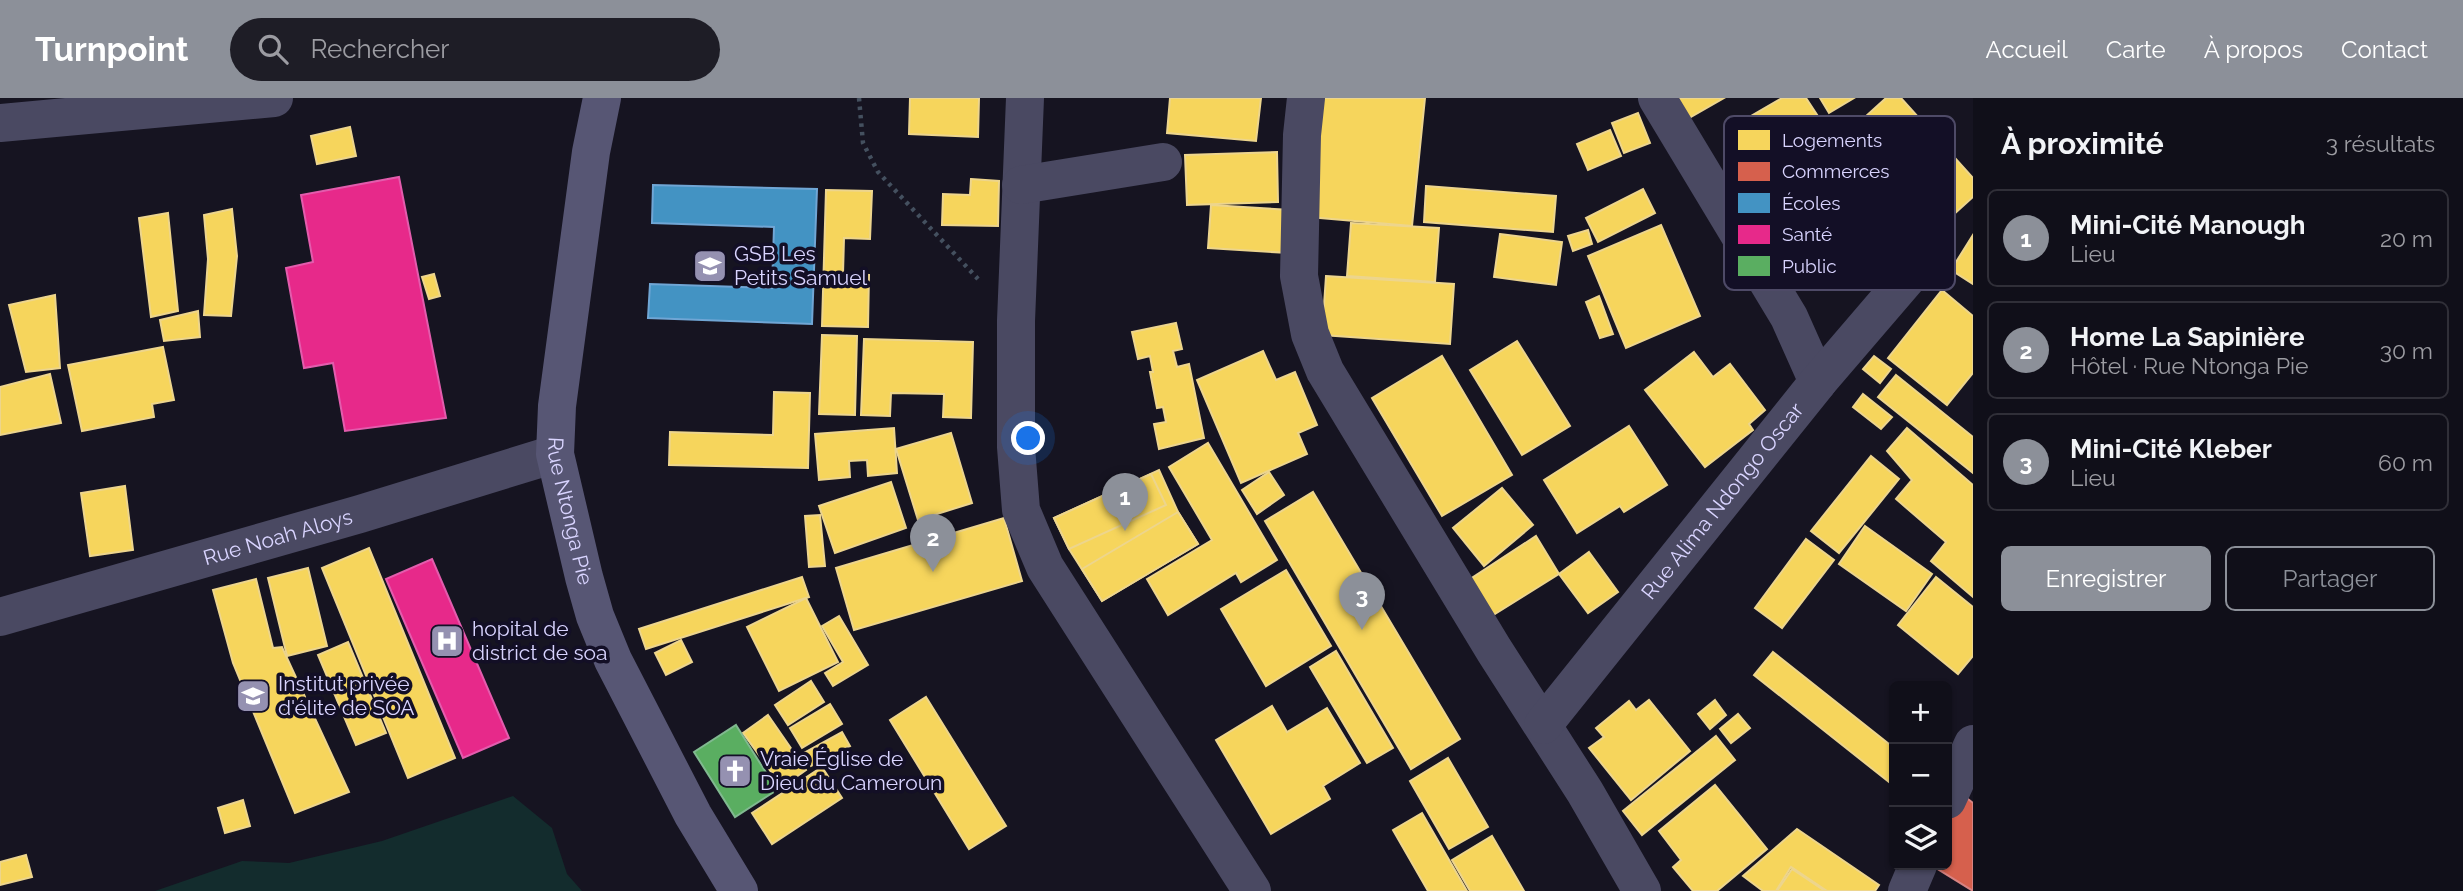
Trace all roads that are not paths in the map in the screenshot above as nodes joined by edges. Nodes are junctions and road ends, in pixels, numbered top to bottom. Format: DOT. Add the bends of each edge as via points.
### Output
graph roads {
  1 [pos="274,98"];
  2 [pos="602,98"];
  3 [pos="1025,98"];
  4 [pos="1306,98"];
  5 [pos="1657,98"];
  6 [pos="0,123"];
  7 [pos="1163,163"];
  8 [pos="1021,185"];
  9 [pos="1724,209"];
  10 [pos="1773,290"];
  11 [pos="1897,290"];
  12 [pos="1818,382"];
  13 [pos="555,454"];
  14 [pos="0,617"];
  15 [pos="1543,726"];
  16 [pos="1973,744"];
  17 [pos="1952,789"];
  18 [pos="1916,870"];
  19 [pos="739,891"];
  20 [pos="1252,891"];
  21 [pos="1642,891"];
  22 [pos="1907,891"];
  1 -- 6 [label="street"];
  2 -- 13 [label="street, Rue Ntonga Pie" via="560,379"];
  3 -- 8 [label="street"];
  4 -- 15 [label="street" via="1299,276 1310,334 1325,371"];
  5 -- 9 [label="street, Rue Alima Ndongo Oscar"];
  7 -- 8 [label="street"];
  8 -- 20 [label="street" via="1016,321 1021,510 1045,567"];
  10 -- 12 [label="street, Rue Alima Ndongo Oscar"];
  11 -- 12 [label="street"];
  12 -- 15 [label="street, Rue Alima Ndongo Oscar"];
  13 -- 14 [label="street, Rue Noah Aloys"];
  13 -- 19 [label="street, Rue Ntonga Pie" via="584,577 612,660 693,815"];
  15 -- 21 [label="street"];
  16 -- 17 [label="street"];
  18 -- 22 [label="street"];
}
